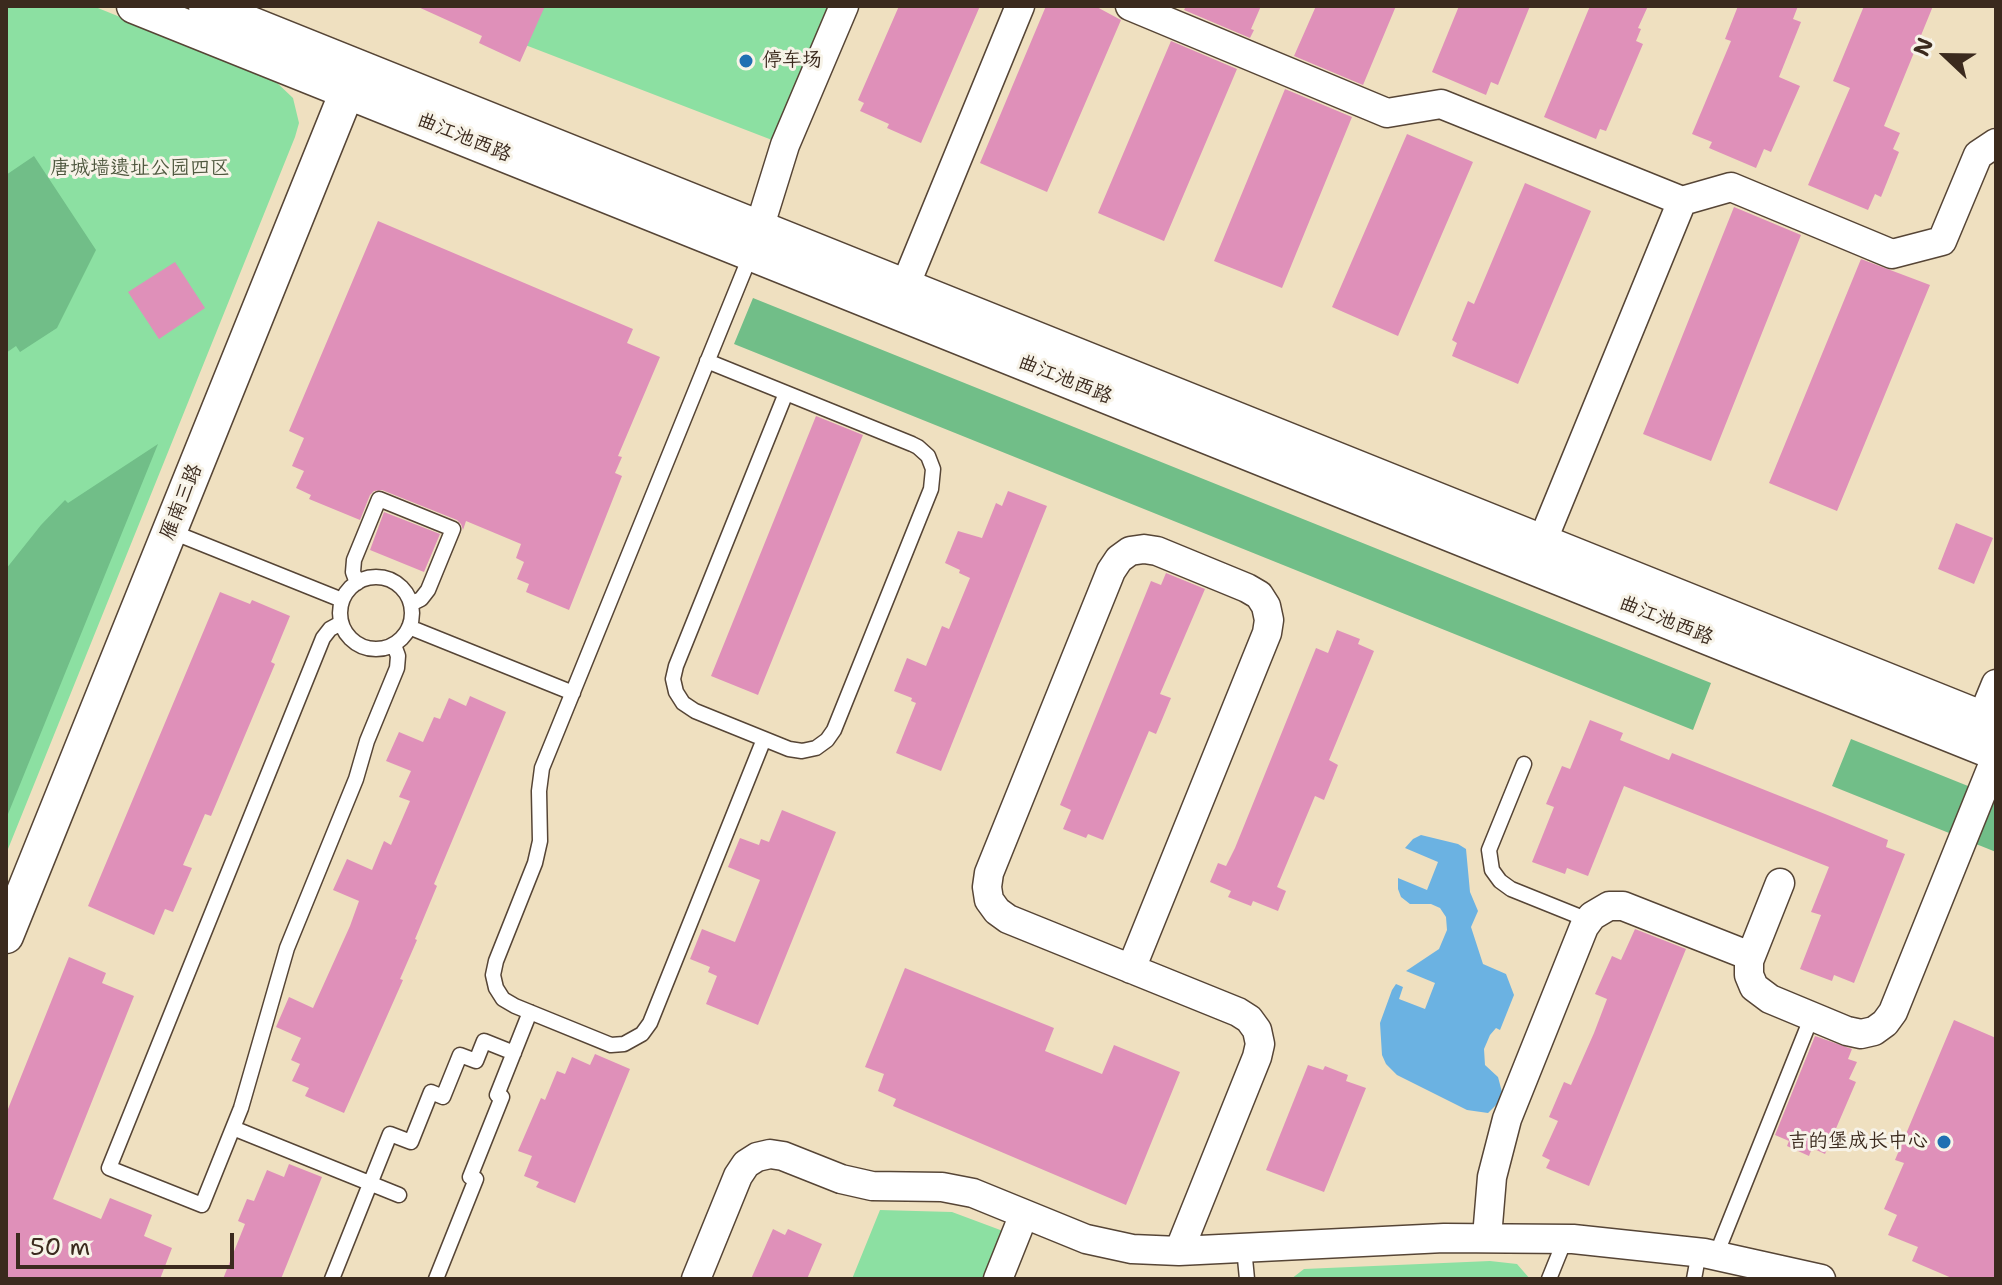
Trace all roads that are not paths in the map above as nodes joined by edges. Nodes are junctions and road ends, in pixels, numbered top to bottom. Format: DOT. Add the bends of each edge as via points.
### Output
graph roads {
  1 [pos="134,6"];
  2 [pos="206,6"];
  3 [pos="844,6"];
  4 [pos="1020,6"];
  5 [pos="1130,6"];
  6 [pos="352,79"];
  7 [pos="1996,143"];
  8 [pos="1682,201"];
  9 [pos="756,241"];
  10 [pos="905,286"];
  11 [pos="707,361"];
  12 [pos="786,393"];
  13 [pos="170,531"];
  14 [pos="1542,542"];
  15 [pos="357,583"];
  16 [pos="342,600"];
  17 [pos="411,604"];
  18 [pos="341,623"];
  19 [pos="409,627"];
  20 [pos="394,645"];
  21 [pos="1996,684"];
  22 [pos="573,693"];
  23 [pos="764,739"];
  24 [pos="1988,739"];
  25 [pos="1524,764"];
  26 [pos="1780,883"];
  27 [pos="1588,920"];
  28 [pos="6,936"];
  29 [pos="1750,956"];
  30 [pos="1131,969"];
  31 [pos="530,1012"];
  32 [pos="1812,1016"];
  33 [pos="514,1053"];
  34 [pos="233,1128"];
  35 [pos="370,1183"];
  36 [pos="399,1195"];
  37 [pos="1024,1214"];
  38 [pos="1487,1237"];
  39 [pos="1566,1238"];
  40 [pos="1244,1248"];
  41 [pos="1179,1251"];
  42 [pos="1703,1262"];
  43 [pos="332,1279"];
  44 [pos="436,1279"];
  45 [pos="696,1279"];
  46 [pos="998,1279"];
  47 [pos="1247,1279"];
  48 [pos="1549,1279"];
  49 [pos="1821,1279"];
  1 -- 6 [label="street, 曲江池西路"];
  2 -- 6 [label="street, 曲江池西路"];
  3 -- 9 [label="street" via="785,145"];
  4 -- 10 [label="street"];
  5 -- 8 [label="street" via="1387,113 1441,104"];
  6 -- 9 [label="street, 曲江池西路"];
  6 -- 13 [label="street, 雁南三路"];
  7 -- 8 [label="street" via="1978,155 1942,241 1892,254 1731,187"];
  8 -- 14 [label="street"];
  9 -- 10 [label="street, 曲江池西路"];
  9 -- 11 [label="lane"];
  9 -- 24 [label="street, 曲江池西路"];
  10 -- 14 [label="street, 曲江池西路"];
  11 -- 12 [label="lane"];
  11 -- 22 [label="lane"];
  12 -- 23 [label="lane" via="673,679 683,703 695,711"];
  12 -- 23 [label="lane" via="918,447 931,462 934,476 834,730 816,748 802,751"];
  13 -- 16 [label="lane"];
  13 -- 28 [label="street, 雁南三路"];
  14 -- 24 [label="street, 曲江池西路"];
  15 -- 16 [label="lane"];
  15 -- 17 [label="lane" via="375,577 389,580"];
  15 -- 17 [label="lane" via="354,560 379,499 453,529 428,590"];
  16 -- 18 [label="lane"];
  17 -- 19 [label="lane"];
  18 -- 20 [label="lane" via="362,647"];
  18 -- 34 [label="lane" via="323,638 109,1168 202,1205"];
  19 -- 20 [label="lane"];
  19 -- 22 [label="lane"];
  20 -- 34 [label="lane" via="397,668 287,948"];
  21 -- 24 [label="street"];
  22 -- 31 [label="lane" via="542,768 535,863 493,975 503,999"];
  23 -- 31 [label="lane" via="645,1031 631,1042 611,1045"];
  24 -- 32 [label="street" via="1893,1012 1874,1031 1861,1034"];
  25 -- 27 [label="lane" via="1489,850 1492,870 1511,889"];
  26 -- 29 [label="street"];
  27 -- 29 [label="street" via="1603,908 1623,906"];
  27 -- 38 [label="street" via="1507,1119 1492,1177"];
  29 -- 32 [label="street" via="1749,975 1759,992"];
  30 -- 30 [label="street" via="1008,919 989,900 987,887 1111,571 1130,551 1144,549 1247,588 1259,595 1269,620"];
  30 -- 41 [label="street" via="1238,1012 1257,1030 1260,1044"];
  31 -- 33 [label="lane"];
  32 -- 42 [label="lane"];
  33 -- 35 [label="lane" via="484,1041 476,1061 460,1055 443,1097 431,1092 411,1142 390,1134"];
  33 -- 44 [label="lane" via="470,1177 476,1179"];
  34 -- 35 [label="lane"];
  35 -- 36 [label="lane"];
  35 -- 43 [label="lane"];
  37 -- 41 [label="street" via="1107,1245"];
  37 -- 45 [label="street" via="973,1193 872,1186 770,1154 746,1164 738,1176"];
  37 -- 46 [label="street"];
  38 -- 39 [label="street"];
  38 -- 40 [label="street"];
  39 -- 42 [label="street"];
  39 -- 48 [label="lane"];
  40 -- 41 [label="street"];
  40 -- 47 [label="lane"];
  42 -- 49 [label="street"];
}
